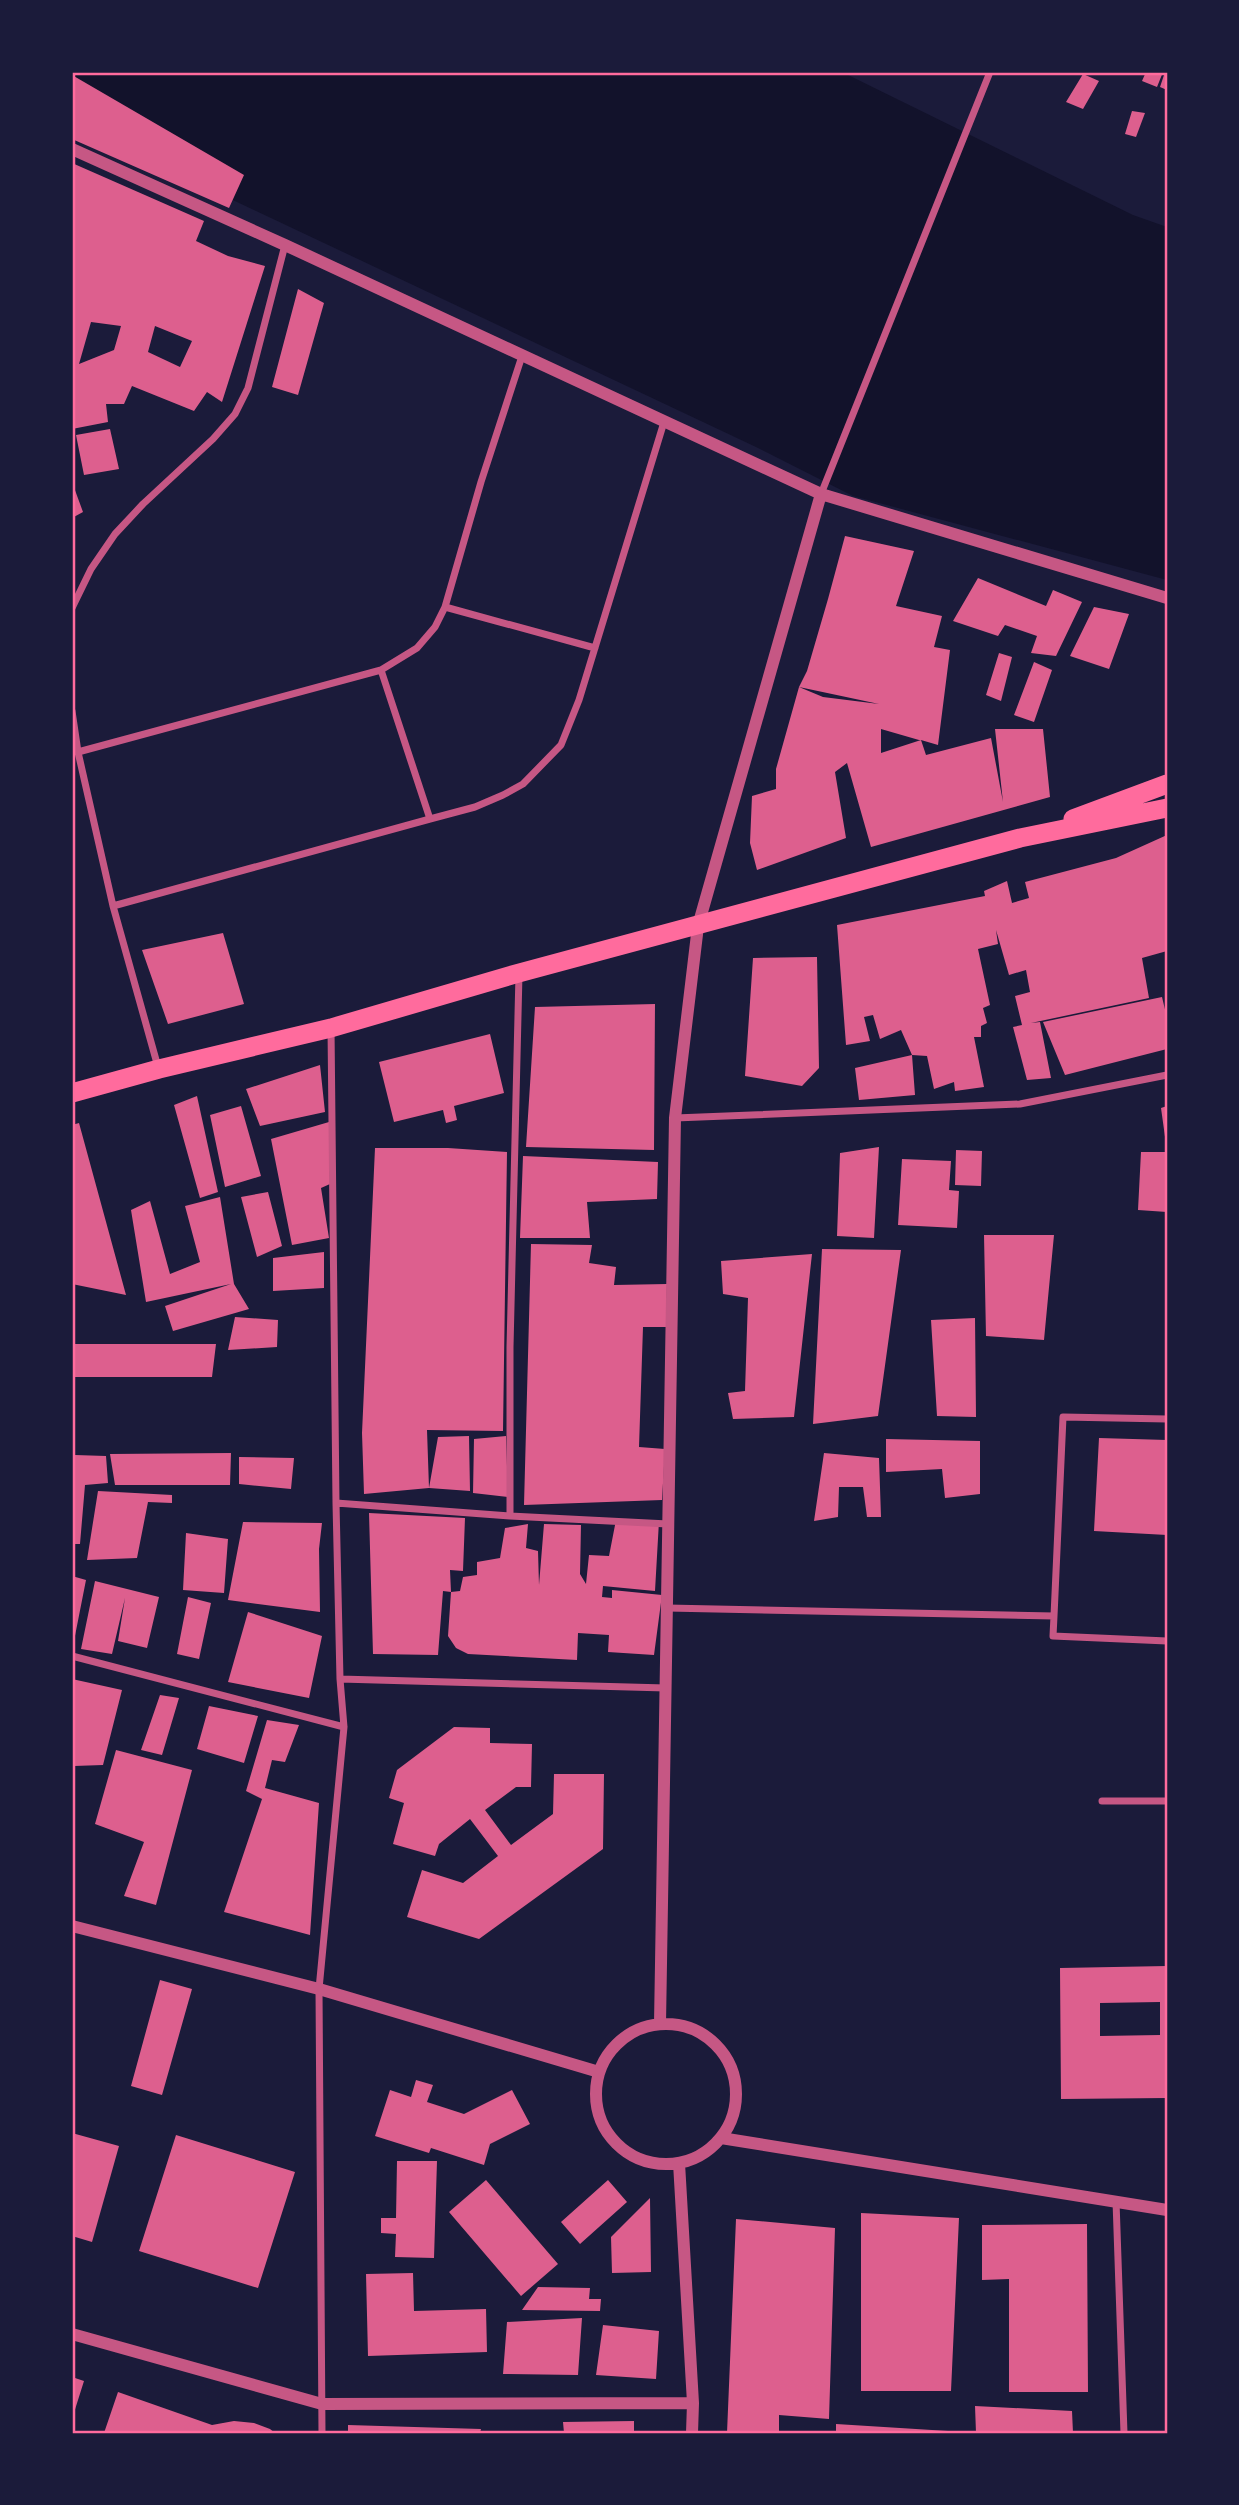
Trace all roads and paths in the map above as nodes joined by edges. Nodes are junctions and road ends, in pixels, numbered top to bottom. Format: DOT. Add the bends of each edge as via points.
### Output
graph roads {
  1 [pos="990,72"];
  2 [pos="72,149"];
  3 [pos="285,245"];
  4 [pos="522,356"];
  5 [pos="664,422"];
  6 [pos="821,494"];
  7 [pos="1167,598"];
  8 [pos="445,607"];
  9 [pos="72,608"];
  10 [pos="595,648"];
  11 [pos="381,670"];
  12 [pos="72,711"];
  13 [pos="78,752"];
  14 [pos="1167,784"];
  15 [pos="1167,808"];
  16 [pos="430,819"];
  17 [pos="1020,838"];
  18 [pos="113,906"];
  19 [pos="698,926"];
  20 [pos="519,973"];
  21 [pos="331,1028"];
  22 [pos="159,1069"];
  23 [pos="1167,1075"];
  24 [pos="72,1093"];
  25 [pos="675,1118"];
  26 [pos="1167,1419"];
  27 [pos="335,1503"];
  28 [pos="510,1516"];
  29 [pos="668,1524"];
  30 [pos="667,1608"];
  31 [pos="1054,1616"];
  32 [pos="1167,1641"];
  33 [pos="72,1656"];
  34 [pos="340,1679"];
  35 [pos="666,1688"];
  36 [pos="344,1727"];
  37 [pos="1102,1801"];
  38 [pos="1167,1801"];
  39 [pos="72,1926"];
  40 [pos="319,1989"];
  41 [pos="660,2024"];
  42 [pos="599,2072"];
  43 [pos="721,2138"];
  44 [pos="679,2163"];
  45 [pos="1116,2201"];
  46 [pos="1167,2210"];
  47 [pos="72,2334"];
  48 [pos="693,2403"];
  49 [pos="322,2404"];
  50 [pos="322,2433"];
  51 [pos="692,2433"];
  52 [pos="1124,2433"];
  1 -- 6 [label="street"];
  2 -- 3 [label="street"];
  3 -- 4 [label="street"];
  3 -- 9 [label="street" via="248,388 234,414 115,534"];
  4 -- 5 [label="street"];
  4 -- 8 [label="street"];
  5 -- 6 [label="street"];
  5 -- 10 [label="street"];
  6 -- 7 [label="street"];
  6 -- 19 [label="street"];
  8 -- 10 [label="street"];
  8 -- 11 [label="street" via="417,648"];
  10 -- 16 [label="street" via="570,727 544,765 503,795"];
  11 -- 13 [label="street"];
  11 -- 16 [label="street"];
  12 -- 13 [label="street"];
  13 -- 18 [label="street"];
  14 -- 17 [label="highway"];
  15 -- 17 [label="highway"];
  16 -- 18 [label="street"];
  17 -- 19 [label="highway"];
  18 -- 22 [label="street"];
  19 -- 20 [label="highway"];
  19 -- 25 [label="street"];
  20 -- 21 [label="highway"];
  20 -- 28 [label="street"];
  21 -- 22 [label="highway"];
  21 -- 27 [label="street"];
  22 -- 24 [label="highway"];
  23 -- 25 [label="street" via="1020,1104"];
  25 -- 29 [label="street"];
  26 -- 31 [label="street" via="1063,1417"];
  27 -- 28 [label="street"];
  27 -- 34 [label="street"];
  28 -- 29 [label="street"];
  29 -- 30 [label="street"];
  30 -- 31 [label="street"];
  30 -- 35 [label="street"];
  31 -- 32 [label="street" via="1053,1636"];
  33 -- 36 [label="street"];
  34 -- 35 [label="street"];
  34 -- 36 [label="street"];
  35 -- 41 [label="street"];
  36 -- 40 [label="street"];
  37 -- 38 [label="street"];
  39 -- 40 [label="street"];
  40 -- 42 [label="street"];
  40 -- 49 [label="street"];
  41 -- 42 [label="street" via="640,2028 622,2039"];
  41 -- 43 [label="street" via="683,2025 705,2034 722,2050 733,2071 737,2094 733,2117"];
  42 -- 44 [label="street" via="596,2096 601,2120 613,2141 632,2156 654,2164"];
  43 -- 44 [label="street" via="709,2150"];
  43 -- 45 [label="street"];
  44 -- 48 [label="street"];
  45 -- 46 [label="street"];
  45 -- 52 [label="street"];
  47 -- 49 [label="street"];
  48 -- 49 [label="street"];
  48 -- 51 [label="street"];
  49 -- 50 [label="street"];
}
